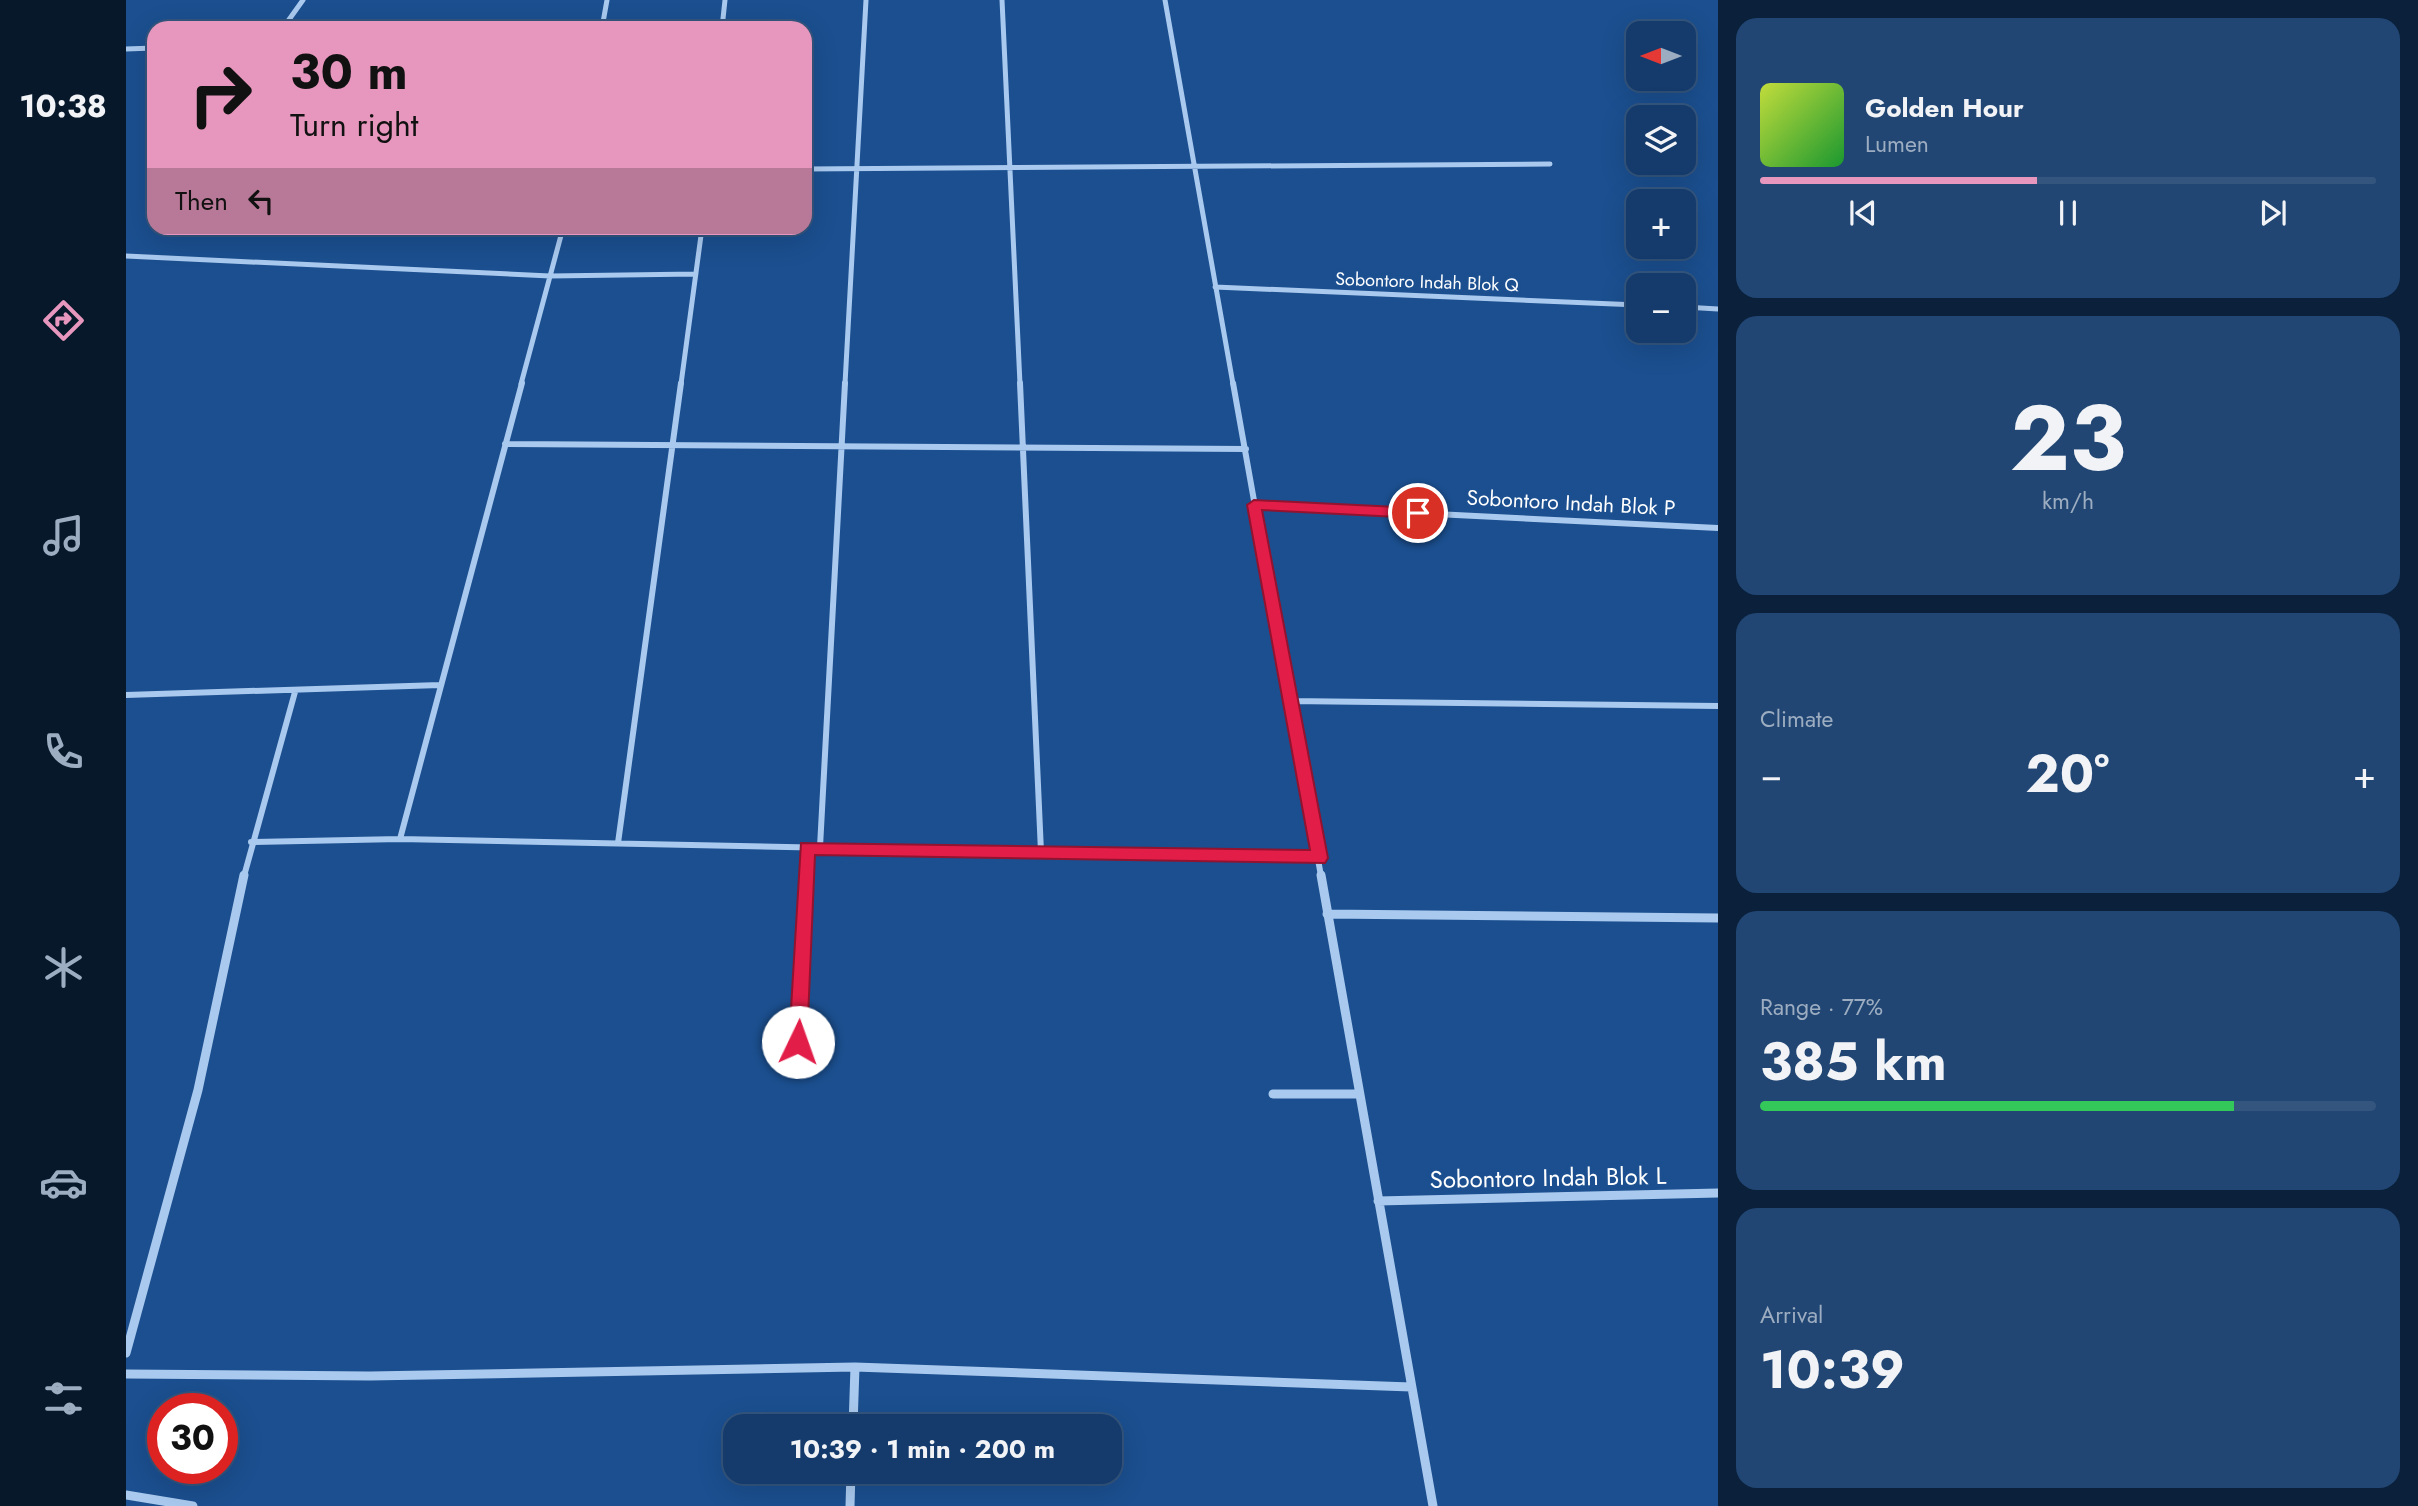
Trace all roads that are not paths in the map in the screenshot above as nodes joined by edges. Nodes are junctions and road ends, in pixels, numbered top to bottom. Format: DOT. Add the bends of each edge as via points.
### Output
graph roads {
  1 [pos="303,0"];
  2 [pos="607,0"];
  3 [pos="725,0"];
  4 [pos="866,0"];
  5 [pos="1002,0"];
  6 [pos="1165,0"];
  7 [pos="288,21"];
  8 [pos="603,21"];
  9 [pos="723,21"];
  10 [pos="147,48"];
  11 [pos="126,49"];
  12 [pos="1550,164"];
  13 [pos="1194,166"];
  14 [pos="812,169"];
  15 [pos="856,169"];
  16 [pos="1009,169"];
  17 [pos="561,235"];
  18 [pos="701,235"];
  19 [pos="126,256"];
  20 [pos="696,274"];
  21 [pos="550,276"];
  22 [pos="1215,287"];
  23 [pos="1626,304"];
  24 [pos="1696,308"];
  25 [pos="1718,309"];
  26 [pos="505,444"];
  27 [pos="674,445"];
  28 [pos="841,447"];
  29 [pos="1022,448"];
  30 [pos="1246,449"];
  31 [pos="1254,505"];
  32 [pos="1718,528"];
  33 [pos="440,685"];
  34 [pos="295,692"];
  35 [pos="126,695"];
  36 [pos="1289,701"];
  37 [pos="1718,706"];
  38 [pos="400,838"];
  39 [pos="251,842"];
  40 [pos="618,843"];
  41 [pos="820,847"];
  42 [pos="807,848"];
  43 [pos="1041,852"];
  44 [pos="1320,858"];
  45 [pos="1327,914"];
  46 [pos="1718,918"];
  47 [pos="798,1042"];
  48 [pos="1273,1094"];
  49 [pos="1359,1094"];
  50 [pos="1718,1193"];
  51 [pos="1378,1201"];
  52 [pos="126,1353"];
  53 [pos="855,1367"];
  54 [pos="126,1374"];
  55 [pos="1411,1387"];
  56 [pos="853,1414"];
  57 [pos="851,1484"];
  58 [pos="126,1495"];
  59 [pos="193,1506"];
  60 [pos="850,1506"];
  61 [pos="1433,1506"];
  1 -- 7 [label="street"];
  2 -- 8 [label="street"];
  3 -- 9 [label="street"];
  4 -- 15 [label="street"];
  5 -- 16 [label="street"];
  6 -- 13 [label="street"];
  10 -- 11 [label="street"];
  12 -- 13 [label="street"];
  13 -- 16 [label="street"];
  13 -- 22 [label="street"];
  14 -- 15 [label="street"];
  15 -- 16 [label="street"];
  15 -- 28 [label="street"];
  16 -- 29 [label="street"];
  17 -- 21 [label="street"];
  18 -- 20 [label="street"];
  19 -- 21 [label="street"];
  20 -- 21 [label="street"];
  20 -- 27 [label="street"];
  21 -- 26 [label="street"];
  22 -- 23 [label="street, Sobontoro Indah Blok Q"];
  22 -- 30 [label="street"];
  24 -- 25 [label="street"];
  26 -- 27 [label="street"];
  26 -- 33 [label="street"];
  27 -- 28 [label="street"];
  27 -- 40 [label="street"];
  28 -- 29 [label="street"];
  28 -- 41 [label="street"];
  29 -- 30 [label="street"];
  29 -- 43 [label="street"];
  30 -- 31 [label="street"];
  31 -- 32 [label="street, Sobontoro Indah Blok P"];
  31 -- 36 [label="street"];
  33 -- 34 [label="street"];
  33 -- 38 [label="street"];
  34 -- 35 [label="street"];
  34 -- 39 [label="street"];
  36 -- 37 [label="street"];
  36 -- 44 [label="street"];
  38 -- 39 [label="street"];
  38 -- 40 [label="street"];
  39 -- 52 [label="street" via="198,1090"];
  40 -- 42 [label="street"];
  41 -- 42 [label="street"];
  41 -- 43 [label="street"];
  42 -- 47 [label="street"];
  43 -- 44 [label="street"];
  44 -- 45 [label="street"];
  45 -- 46 [label="street"];
  45 -- 49 [label="street"];
  48 -- 49 [label="street"];
  49 -- 51 [label="street"];
  50 -- 51 [label="street, Sobontoro Indah Blok L"];
  51 -- 55 [label="street"];
  53 -- 54 [label="street" via="370,1376"];
  53 -- 55 [label="street"];
  53 -- 56 [label="street"];
  55 -- 61 [label="street"];
  57 -- 60 [label="street"];
  58 -- 59 [label="street"];
}
